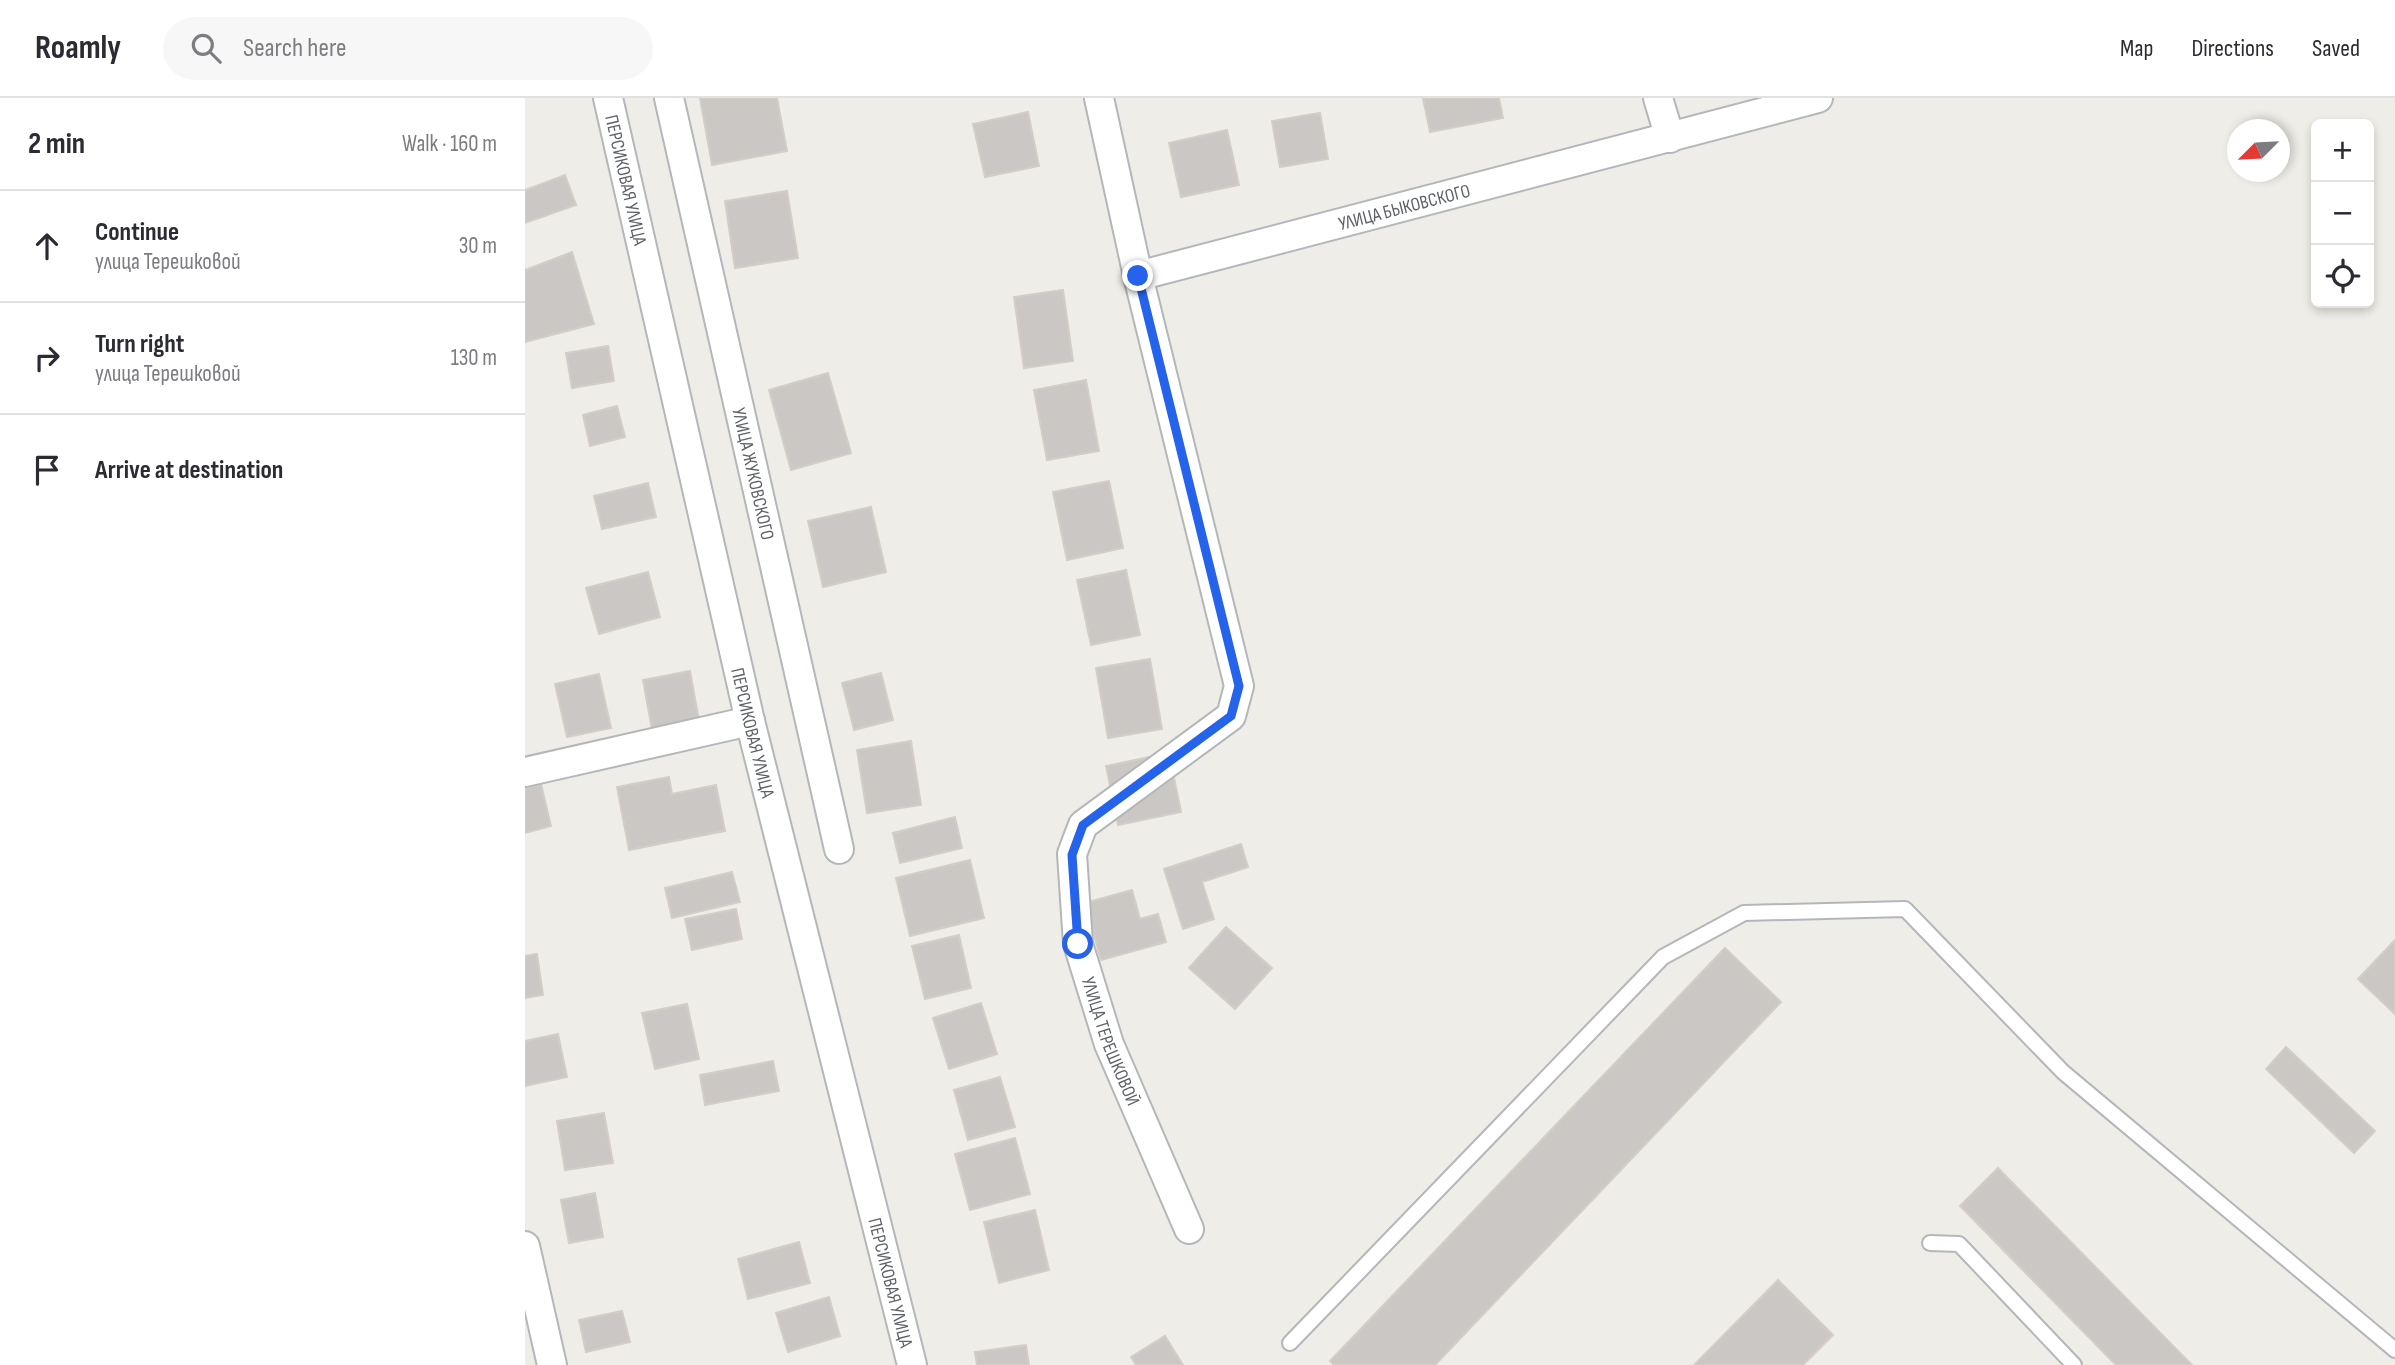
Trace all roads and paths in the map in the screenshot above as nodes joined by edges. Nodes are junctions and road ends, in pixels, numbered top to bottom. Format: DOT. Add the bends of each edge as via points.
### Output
graph roads {
  1 [pos="608,98"];
  2 [pos="669,98"];
  3 [pos="1099,98"];
  4 [pos="1658,98"];
  5 [pos="1818,98"];
  6 [pos="1670,138"];
  7 [pos="1138,276"];
  8 [pos="750,721"];
  9 [pos="525,772"];
  10 [pos="839,849"];
  11 [pos="1189,1229"];
  12 [pos="1930,1242"];
  13 [pos="525,1246"];
  14 [pos="1290,1343"];
  15 [pos="2395,1350"];
  16 [pos="552,1365"];
  17 [pos="912,1365"];
  18 [pos="2074,1365"];
  1 -- 8 [label="street, ПЕРСИКОВАЯ УЛИЦА"];
  2 -- 10 [label="street, УЛИЦА ЖУКОВСКОГО"];
  3 -- 7 [label="street, УЛИЦА ТЕРЕШКОВОЙ"];
  4 -- 6 [label="street"];
  5 -- 6 [label="street, УЛИЦА БЫКОВСКОГО"];
  6 -- 7 [label="street, УЛИЦА БЫКОВСКОГО"];
  7 -- 11 [label="street, УЛИЦА ТЕРЕШКОВОЙ" via="1239,686 1231,716 1083,825 1072,855 1078,944 1109,1044"];
  8 -- 9 [label="street"];
  8 -- 17 [label="street, ПЕРСИКОВАЯ УЛИЦА"];
  12 -- 18 [label="lane" via="1959,1244"];
  13 -- 16 [label="street"];
  14 -- 15 [label="lane" via="1663,957 1744,913 1905,909 2063,1072"];
}
